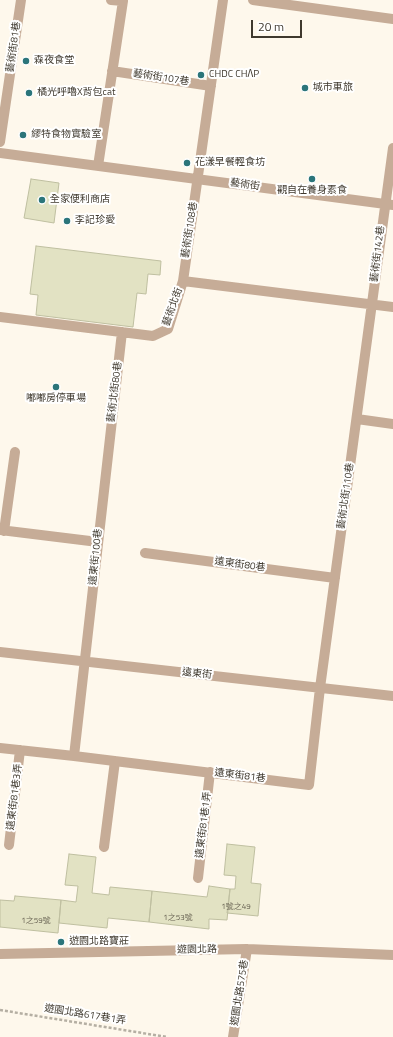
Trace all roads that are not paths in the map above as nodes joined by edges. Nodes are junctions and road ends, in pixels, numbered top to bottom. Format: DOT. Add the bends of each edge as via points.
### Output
graph roads {
  1 [pos="20,0"];
  2 [pos="111,0"];
  3 [pos="223,0"];
  4 [pos="253,0"];
  5 [pos="123,1"];
  6 [pos="393,19"];
  7 [pos="112,71"];
  8 [pos="211,86"];
  9 [pos="0,142"];
  10 [pos="393,148"];
  11 [pos="0,153"];
  12 [pos="98,166"];
  13 [pos="198,179"];
  14 [pos="389,204"];
  15 [pos="183,281"];
  16 [pos="372,304"];
  17 [pos="393,307"];
  18 [pos="0,317"];
  19 [pos="122,332"];
  20 [pos="357,419"];
  21 [pos="393,424"];
  22 [pos="15,452"];
  23 [pos="108,452"];
  24 [pos="2,531"];
  25 [pos="98,542"];
  26 [pos="145,553"];
  27 [pos="335,578"];
  28 [pos="0,652"];
  29 [pos="84,662"];
  30 [pos="320,688"];
  31 [pos="393,696"];
  32 [pos="0,748"];
  33 [pos="20,750"];
  34 [pos="74,756"];
  35 [pos="115,761"];
  36 [pos="210,772"];
  37 [pos="9,845"];
  38 [pos="104,847"];
  39 [pos="198,878"];
  40 [pos="247,949"];
  41 [pos="0,954"];
  42 [pos="393,955"];
  43 [pos="233,1037"];
  1 -- 9 [label="street, 藝術街81巷"];
  2 -- 5 [label="street"];
  3 -- 8 [label="street"];
  4 -- 6 [label="street"];
  5 -- 7 [label="street"];
  7 -- 8 [label="street, 藝術街107巷"];
  7 -- 12 [label="street"];
  8 -- 13 [label="street"];
  10 -- 14 [label="street, 藝術街142巷"];
  11 -- 12 [label="street, 藝術街"];
  12 -- 13 [label="street, 藝術街"];
  13 -- 14 [label="street, 藝術街"];
  13 -- 15 [label="street, 藝術街108巷"];
  14 -- 16 [label="street, 藝術街142巷"];
  15 -- 16 [label="street, 藝術北街"];
  15 -- 19 [label="street, 藝術北街" via="168,329 153,336"];
  16 -- 17 [label="street, 藝術北街"];
  16 -- 20 [label="street, 藝術北街110巷"];
  18 -- 19 [label="street, 藝術北街"];
  19 -- 23 [label="street, 藝術北街80巷"];
  20 -- 21 [label="street"];
  20 -- 27 [label="street, 藝術北街110巷"];
  22 -- 24 [label="street"];
  23 -- 25 [label="street, 遠東街100巷"];
  24 -- 25 [label="street"];
  25 -- 29 [label="street, 遠東街100巷"];
  26 -- 27 [label="street, 遠東街80巷"];
  27 -- 30 [label="street, 藝術北街110巷"];
  28 -- 29 [label="street, 遠東街"];
  29 -- 30 [label="street, 遠東街"];
  29 -- 34 [label="street"];
  30 -- 31 [label="street, 遠東街"];
  30 -- 36 [label="street, 遠東街81巷" via="309,785"];
  32 -- 33 [label="street, 遠東街81巷"];
  33 -- 34 [label="street, 遠東街81巷"];
  33 -- 37 [label="street, 遠東街81巷3弄"];
  34 -- 35 [label="street, 遠東街81巷"];
  35 -- 36 [label="street, 遠東街81巷"];
  35 -- 38 [label="street"];
  36 -- 39 [label="street, 遠東街81巷1弄"];
  40 -- 41 [label="street, 遊園北路"];
  40 -- 42 [label="street, 遊園北路"];
  40 -- 43 [label="street, 遊園北路575巷"];
}
